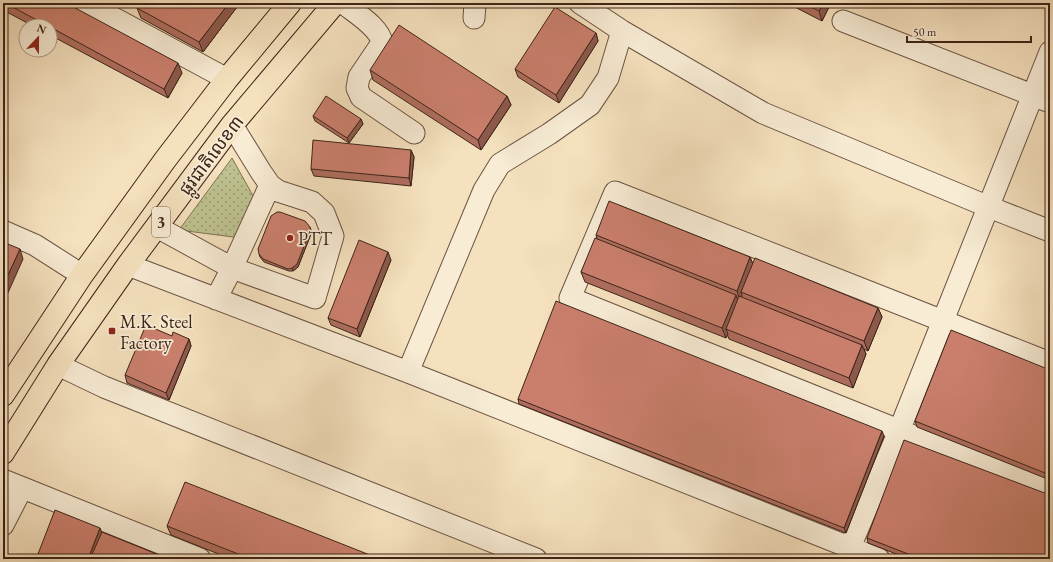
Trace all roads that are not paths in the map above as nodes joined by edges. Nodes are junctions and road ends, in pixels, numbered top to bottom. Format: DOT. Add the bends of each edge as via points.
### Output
graph roads {
  1 [pos="86,3"];
  2 [pos="290,3"];
  3 [pos="335,3"];
  4 [pos="343,3"];
  5 [pos="580,3"];
  6 [pos="843,21"];
  7 [pos="622,31"];
  8 [pos="1050,52"];
  9 [pos="227,79"];
  10 [pos="1042,98"];
  11 [pos="232,125"];
  12 [pos="414,133"];
  13 [pos="270,185"];
  14 [pos="989,207"];
  15 [pos="157,227"];
  16 [pos="3,231"];
  17 [pos="1050,231"];
  18 [pos="128,265"];
  19 [pos="232,268"];
  20 [pos="82,276"];
  21 [pos="216,299"];
  22 [pos="942,321"];
  23 [pos="1050,363"];
  24 [pos="58,365"];
  25 [pos="408,372"];
  26 [pos="5,386"];
  27 [pos="899,431"];
  28 [pos="3,453"];
  29 [pos="3,480"];
  30 [pos="22,488"];
  31 [pos="1050,491"];
  32 [pos="3,525"];
  33 [pos="848,553"];
  34 [pos="200,559"];
  35 [pos="536,559"];
  36 [pos="879,559"];
  1 -- 9 [label="street"];
  2 -- 9 [label="highway, ផ្លូវជាតិលេខ៣ / 3"];
  3 -- 11 [label="highway, ផ្លូវជាតិលេខ៣ / 3"];
  4 -- 12 [label="street" via="373,27 381,37 382,43 359,77 357,88 361,97"];
  5 -- 7 [label="street"];
  6 -- 10 [label="street"];
  7 -- 14 [label="street" via="763,113"];
  7 -- 25 [label="street" via="608,78 590,105 500,164 484,190"];
  8 -- 10 [label="street"];
  9 -- 20 [label="highway, ផ្លូវជាតិលេខ៣ / 3"];
  10 -- 14 [label="street"];
  11 -- 13 [label="street"];
  11 -- 15 [label="highway, ផ្លូវជាតិលេខ៣ / 3"];
  13 -- 19 [label="street"];
  13 -- 19 [label="street" via="312,202 324,213 333,236 315,298"];
  14 -- 17 [label="street"];
  14 -- 22 [label="street"];
  15 -- 18 [label="highway, ផ្លូវជាតិលេខ៣ / 3"];
  15 -- 19 [label="street"];
  16 -- 20 [label="street" via="35,245"];
  18 -- 21 [label="street"];
  18 -- 24 [label="highway, ផ្លូវជាតិលេខ៣ / 3"];
  19 -- 21 [label="street"];
  20 -- 26 [label="highway, ផ្លូវជាតិលេខ៣ / 3"];
  21 -- 25 [label="street"];
  22 -- 23 [label="street"];
  22 -- 27 [label="street"];
  22 -- 27 [label="street" via="615,192 570,298"];
  24 -- 28 [label="highway, ផ្លូវជាតិលេខ៣ / 3"];
  24 -- 35 [label="street" via="104,387"];
  25 -- 33 [label="street"];
  27 -- 31 [label="street"];
  27 -- 33 [label="street"];
  29 -- 30 [label="street"];
  30 -- 32 [label="street"];
  30 -- 34 [label="street"];
  33 -- 36 [label="street"];
}
